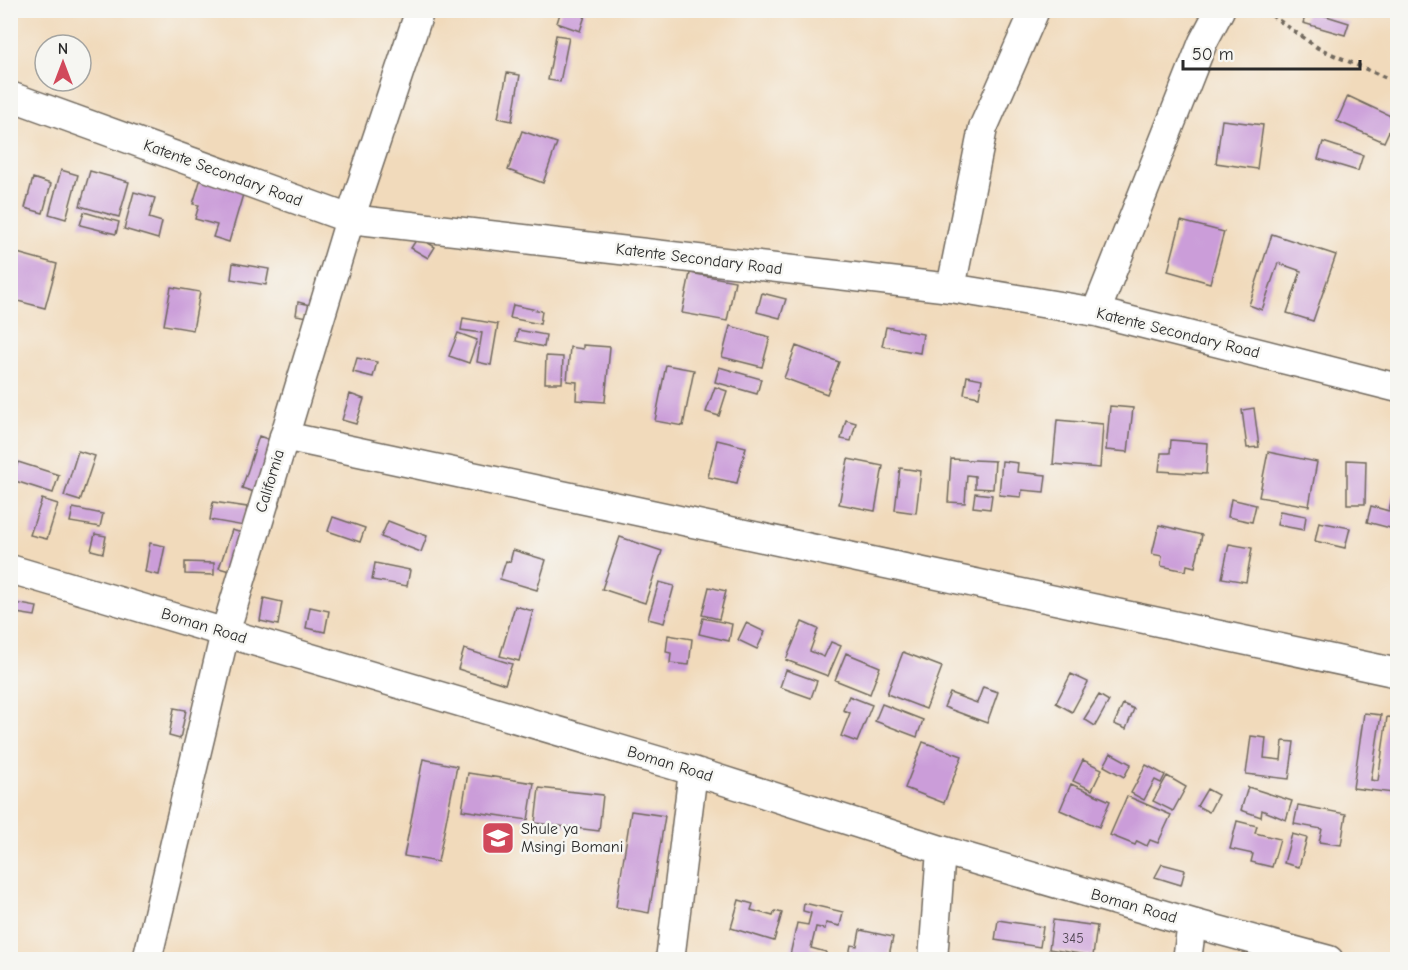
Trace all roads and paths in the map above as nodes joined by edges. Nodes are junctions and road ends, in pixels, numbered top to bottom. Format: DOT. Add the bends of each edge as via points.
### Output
graph roads {
  1 [pos="420,10"];
  2 [pos="1035,10"];
  3 [pos="1220,10"];
  4 [pos="1264,10"];
  5 [pos="1398,83"];
  6 [pos="10,96"];
  7 [pos="350,219"];
  8 [pos="951,288"];
  9 [pos="1096,312"];
  10 [pos="1398,388"];
  11 [pos="284,436"];
  12 [pos="10,569"];
  13 [pos="225,633"];
  14 [pos="1398,673"];
  15 [pos="693,771"];
  16 [pos="941,850"];
  17 [pos="1192,923"];
  18 [pos="147,960"];
  19 [pos="670,960"];
  20 [pos="933,960"];
  21 [pos="1187,960"];
  22 [pos="1329,960"];
  1 -- 7 [label="street, California"];
  2 -- 8 [label="street" via="983,128"];
  3 -- 9 [label="street" via="1203,42"];
  4 -- 5 [label="path" via="1318,48"];
  6 -- 7 [label="street, Katente Secondary Road"];
  7 -- 8 [label="street, Katente Secondary Road"];
  7 -- 11 [label="street, California"];
  8 -- 9 [label="street, Katente Secondary Road"];
  9 -- 10 [label="street, Katente Secondary Road"];
  11 -- 13 [label="street, California"];
  11 -- 14 [label="street"];
  12 -- 13 [label="street, Boman Road"];
  13 -- 15 [label="street, Boman Road"];
  13 -- 18 [label="street, California"];
  15 -- 16 [label="street, Boman Road"];
  15 -- 19 [label="street"];
  16 -- 17 [label="street, Boman Road"];
  16 -- 20 [label="street"];
  17 -- 21 [label="street"];
  17 -- 22 [label="street, Boman Road"];
}
